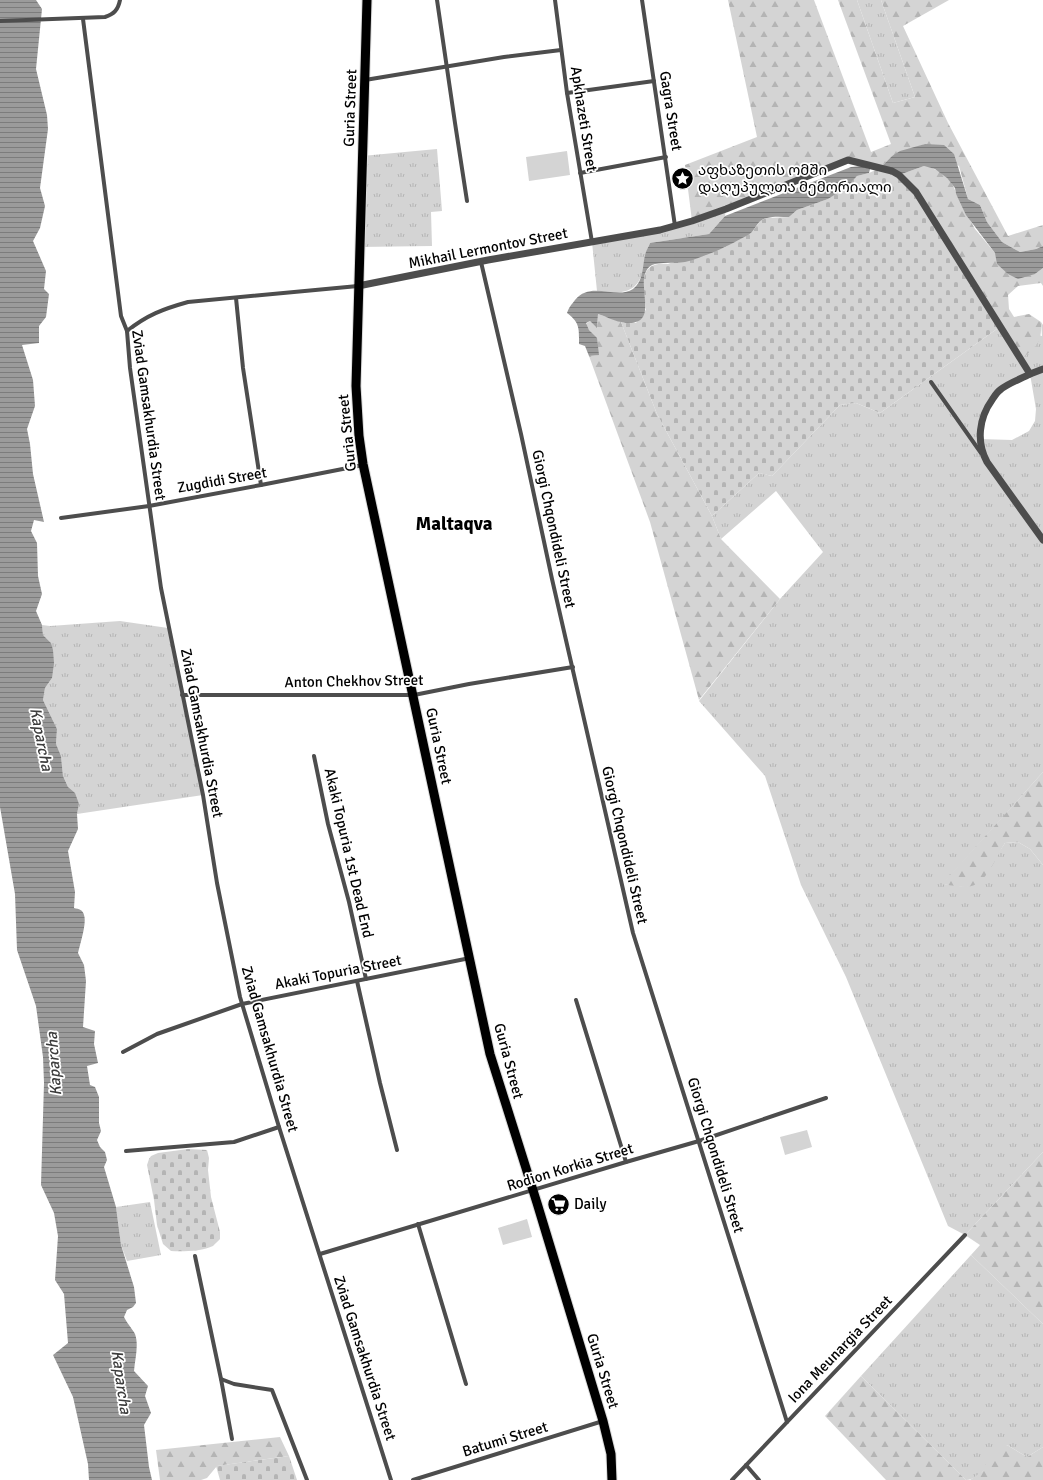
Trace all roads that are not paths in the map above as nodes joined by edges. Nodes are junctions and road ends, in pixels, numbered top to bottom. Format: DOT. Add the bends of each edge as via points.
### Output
graph roads {
  1 [pos="120,0"];
  2 [pos="367,0"];
  3 [pos="437,0"];
  4 [pos="554,0"];
  5 [pos="642,0"];
  6 [pos="83,19"];
  7 [pos="0,21"];
  8 [pos="561,50"];
  9 [pos="447,67"];
  10 [pos="365,80"];
  11 [pos="654,81"];
  12 [pos="567,93"];
  13 [pos="666,157"];
  14 [pos="580,173"];
  15 [pos="467,201"];
  16 [pos="675,226"];
  17 [pos="592,242"];
  18 [pos="481,262"];
  19 [pos="358,286"];
  20 [pos="236,298"];
  21 [pos="126,331"];
  22 [pos="1043,369"];
  23 [pos="1030,374"];
  24 [pos="931,382"];
  25 [pos="987,462"];
  26 [pos="363,464"];
  27 [pos="261,485"];
  28 [pos="149,506"];
  29 [pos="61,518"];
  30 [pos="1043,540"];
  31 [pos="573,667"];
  32 [pos="182,695"];
  33 [pos="414,695"];
  34 [pos="314,756"];
  35 [pos="470,958"];
  36 [pos="366,979"];
  37 [pos="357,981"];
  38 [pos="576,1000"];
  39 [pos="242,1004"];
  40 [pos="123,1052"];
  41 [pos="826,1098"];
  42 [pos="279,1127"];
  43 [pos="699,1141"];
  44 [pos="397,1150"];
  45 [pos="126,1151"];
  46 [pos="626,1162"];
  47 [pos="533,1191"];
  48 [pos="418,1224"];
  49 [pos="965,1235"];
  50 [pos="320,1254"];
  51 [pos="195,1256"];
  52 [pos="221,1379"];
  53 [pos="466,1384"];
  54 [pos="603,1420"];
  55 [pos="787,1422"];
  56 [pos="232,1439"];
  57 [pos="746,1465"];
  58 [pos="307,1480"];
  59 [pos="391,1480"];
  60 [pos="413,1480"];
  61 [pos="612,1480"];
  62 [pos="732,1480"];
  63 [pos="759,1480"];
  1 -- 6 [label="street" via="114,14"];
  2 -- 10 [label="highway, Guria Street"];
  3 -- 9 [label="street"];
  4 -- 8 [label="street, Apkhazeti Street"];
  5 -- 11 [label="street, Gagra Street"];
  6 -- 7 [label="street"];
  6 -- 21 [label="street, Zviad Gamsakhurdia Street" via="121,316"];
  8 -- 9 [label="street"];
  8 -- 12 [label="street, Apkhazeti Street"];
  9 -- 10 [label="street"];
  9 -- 15 [label="street"];
  10 -- 19 [label="highway, Guria Street"];
  11 -- 12 [label="street"];
  11 -- 13 [label="street, Gagra Street"];
  12 -- 14 [label="street, Apkhazeti Street"];
  13 -- 14 [label="street"];
  13 -- 16 [label="street, Gagra Street"];
  14 -- 17 [label="street, Apkhazeti Street"];
  16 -- 17 [label="street, Mikhail Lermontov Street"];
  16 -- 23 [label="street, Mikhail Lermontov Street" via="726,209 848,160 892,171 916,192"];
  17 -- 18 [label="street, Mikhail Lermontov Street"];
  18 -- 19 [label="street, Mikhail Lermontov Street"];
  18 -- 31 [label="street, Giorgi Chqondideli Street"];
  19 -- 20 [label="street, Mikhail Lermontov Street"];
  19 -- 26 [label="highway, Guria Street" via="356,386"];
  20 -- 21 [label="street, Mikhail Lermontov Street" via="188,302 162,309"];
  20 -- 27 [label="street" via="243,368"];
  21 -- 28 [label="street, Zviad Gamsakhurdia Street"];
  22 -- 23 [label="street"];
  23 -- 25 [label="street" via="999,390 988,405 981,422 980,439"];
  24 -- 25 [label="street"];
  25 -- 30 [label="street"];
  26 -- 27 [label="street, Zugdidi Street"];
  26 -- 33 [label="highway, Guria Street"];
  27 -- 28 [label="street, Zugdidi Street"];
  28 -- 29 [label="street, Zugdidi Street"];
  28 -- 32 [label="street, Zviad Gamsakhurdia Street" via="161,588"];
  31 -- 33 [label="street, Anton Chekhov Street"];
  31 -- 43 [label="street, Giorgi Chqondideli Street" via="633,933"];
  32 -- 33 [label="street, Anton Chekhov Street"];
  32 -- 39 [label="street, Zviad Gamsakhurdia Street"];
  33 -- 35 [label="highway, Guria Street"];
  34 -- 36 [label="street, Akaki Topuria 1st Dead End"];
  35 -- 36 [label="street, Akaki Topuria Street"];
  35 -- 47 [label="highway, Guria Street" via="490,1054"];
  36 -- 37 [label="street, Akaki Topuria Street"];
  37 -- 39 [label="street, Akaki Topuria Street"];
  37 -- 44 [label="street"];
  38 -- 46 [label="street"];
  39 -- 40 [label="street, Akaki Topuria Street" via="157,1034"];
  39 -- 42 [label="street, Zviad Gamsakhurdia Street"];
  41 -- 43 [label="street, Rodion Korkia Street"];
  42 -- 45 [label="street" via="234,1142"];
  42 -- 50 [label="street, Zviad Gamsakhurdia Street"];
  43 -- 46 [label="street, Rodion Korkia Street"];
  43 -- 55 [label="street, Giorgi Chqondideli Street"];
  46 -- 47 [label="street, Rodion Korkia Street"];
  47 -- 48 [label="street, Rodion Korkia Street"];
  47 -- 54 [label="highway, Guria Street"];
  48 -- 50 [label="street, Rodion Korkia Street"];
  48 -- 53 [label="street"];
  49 -- 55 [label="street, Iona Meunargia Street"];
  50 -- 59 [label="street, Zviad Gamsakhurdia Street"];
  51 -- 52 [label="street"];
  52 -- 56 [label="street"];
  52 -- 58 [label="street" via="234,1384 272,1390"];
  54 -- 60 [label="street, Batumi Street"];
  54 -- 61 [label="highway, Guria Street" via="611,1454"];
  55 -- 57 [label="street, Iona Meunargia Street"];
  57 -- 62 [label="street, Iona Meunargia Street"];
  57 -- 63 [label="street"];
}
